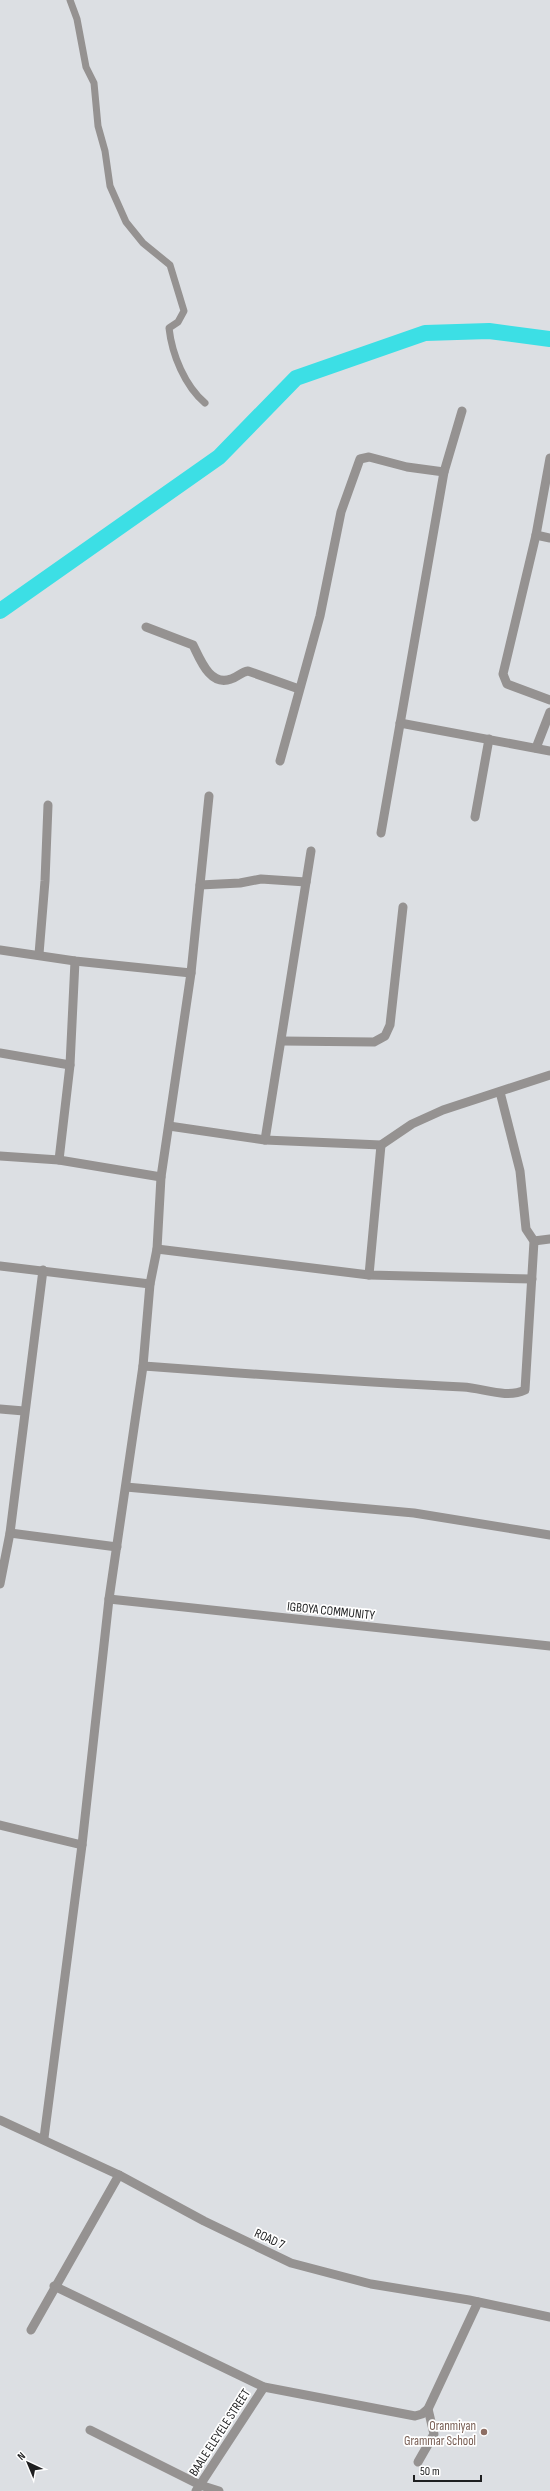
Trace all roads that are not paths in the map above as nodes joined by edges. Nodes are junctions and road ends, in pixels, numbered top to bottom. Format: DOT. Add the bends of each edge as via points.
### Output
graph roads {
  1 [pos="70,0"];
  2 [pos="206,403"];
  3 [pos="462,411"];
  4 [pos="550,458"];
  5 [pos="444,472"];
  6 [pos="536,535"];
  7 [pos="550,538"];
  8 [pos="146,627"];
  9 [pos="299,689"];
  10 [pos="550,700"];
  11 [pos="550,712"];
  12 [pos="400,723"];
  13 [pos="489,739"];
  14 [pos="536,748"];
  15 [pos="550,751"];
  16 [pos="280,762"];
  17 [pos="209,796"];
  18 [pos="48,805"];
  19 [pos="475,817"];
  20 [pos="381,833"];
  21 [pos="311,851"];
  22 [pos="306,882"];
  23 [pos="200,885"];
  24 [pos="403,907"];
  25 [pos="0,950"];
  26 [pos="39,954"];
  27 [pos="75,961"];
  28 [pos="191,973"];
  29 [pos="282,1041"];
  30 [pos="0,1053"];
  31 [pos="70,1065"];
  32 [pos="550,1075"];
  33 [pos="500,1092"];
  34 [pos="169,1126"];
  35 [pos="265,1140"];
  36 [pos="381,1145"];
  37 [pos="0,1156"];
  38 [pos="59,1160"];
  39 [pos="161,1177"];
  40 [pos="550,1239"];
  41 [pos="534,1241"];
  42 [pos="157,1249"];
  43 [pos="0,1266"];
  44 [pos="43,1270"];
  45 [pos="369,1275"];
  46 [pos="532,1279"];
  47 [pos="150,1284"];
  48 [pos="143,1366"];
  49 [pos="0,1409"];
  50 [pos="24,1411"];
  51 [pos="126,1487"];
  52 [pos="10,1533"];
  53 [pos="550,1535"];
  54 [pos="117,1546"];
  55 [pos="0,1584"];
  56 [pos="109,1599"];
  57 [pos="550,1646"];
  58 [pos="0,1825"];
  59 [pos="82,1845"];
  60 [pos="0,2120"];
  61 [pos="44,2138"];
  62 [pos="119,2175"];
  63 [pos="54,2286"];
  64 [pos="478,2302"];
  65 [pos="550,2317"];
  66 [pos="31,2330"];
  67 [pos="264,2387"];
  68 [pos="428,2409"];
  69 [pos="90,2430"];
  70 [pos="418,2462"];
  71 [pos="198,2488"];
  72 [pos="219,2491"];
  1 -- 2 [label="street" via="77,19 86,67 94,83 98,126 110,186 126,222 143,243 170,265 184,311 178,322 170,328 171,341 176,359 194,394"];
  3 -- 5 [label="street"];
  4 -- 6 [label="street"];
  5 -- 9 [label="street" via="407,467 369,457 360,459 341,512 320,616"];
  5 -- 12 [label="street"];
  6 -- 7 [label="street"];
  6 -- 10 [label="street" via="503,674 507,684"];
  8 -- 9 [label="street" via="193,645 207,673 222,680 248,671"];
  9 -- 16 [label="street"];
  11 -- 14 [label="street"];
  12 -- 13 [label="street"];
  12 -- 20 [label="street"];
  13 -- 14 [label="street"];
  13 -- 19 [label="street"];
  14 -- 15 [label="street"];
  17 -- 23 [label="street"];
  18 -- 26 [label="street"];
  21 -- 22 [label="street"];
  22 -- 23 [label="street" via="261,879"];
  22 -- 29 [label="street"];
  23 -- 28 [label="street"];
  24 -- 29 [label="street" via="390,1026 385,1036 374,1042"];
  25 -- 26 [label="street"];
  26 -- 27 [label="street"];
  27 -- 28 [label="street"];
  27 -- 31 [label="street"];
  28 -- 34 [label="street"];
  29 -- 35 [label="street"];
  30 -- 31 [label="street"];
  31 -- 38 [label="street"];
  32 -- 33 [label="street"];
  33 -- 36 [label="street" via="443,1110 412,1124"];
  33 -- 41 [label="street" via="520,1171 526,1229"];
  34 -- 35 [label="street"];
  34 -- 39 [label="street"];
  35 -- 36 [label="street"];
  36 -- 45 [label="street"];
  37 -- 38 [label="street"];
  38 -- 39 [label="street"];
  39 -- 42 [label="street"];
  40 -- 41 [label="street"];
  41 -- 46 [label="street"];
  42 -- 45 [label="street"];
  42 -- 47 [label="street"];
  43 -- 44 [label="street"];
  44 -- 47 [label="street"];
  44 -- 50 [label="street"];
  45 -- 46 [label="street"];
  46 -- 48 [label="street" via="525,1390 516,1395 466,1387 402,1385"];
  47 -- 48 [label="street"];
  48 -- 51 [label="street"];
  49 -- 50 [label="street"];
  50 -- 52 [label="street"];
  51 -- 53 [label="street" via="414,1513"];
  51 -- 54 [label="street"];
  52 -- 54 [label="street"];
  52 -- 55 [label="street"];
  54 -- 56 [label="street"];
  56 -- 57 [label="street, IGBOYA COMMUNITY"];
  56 -- 59 [label="street"];
  58 -- 59 [label="street"];
  59 -- 61 [label="street"];
  60 -- 61 [label="street, ROAD 7"];
  61 -- 62 [label="street, ROAD 7"];
  62 -- 63 [label="street"];
  62 -- 64 [label="street, ROAD 7" via="204,2222 292,2263 371,2284"];
  63 -- 66 [label="street"];
  63 -- 67 [label="street"];
  64 -- 65 [label="street, ROAD 7"];
  64 -- 68 [label="street"];
  67 -- 68 [label="street" via="414,2416"];
  67 -- 71 [label="street, BAALE ELEYELE STREET"];
  68 -- 70 [label="street" via="434,2434"];
  69 -- 71 [label="street"];
  71 -- 72 [label="street"];
}
